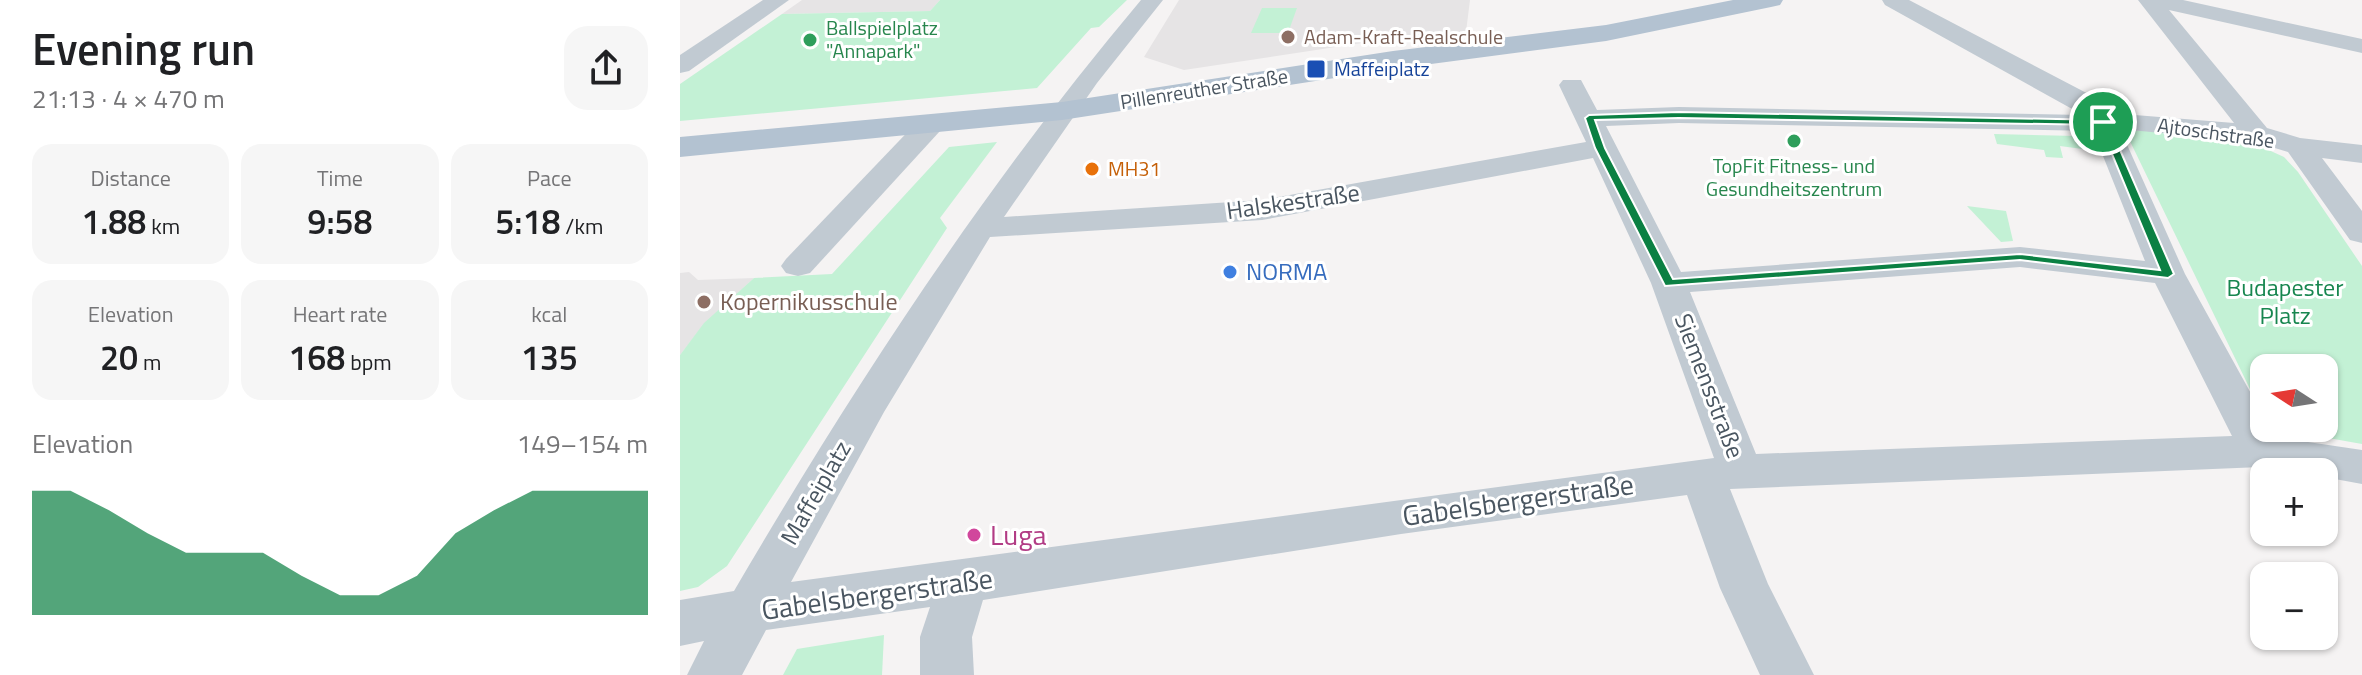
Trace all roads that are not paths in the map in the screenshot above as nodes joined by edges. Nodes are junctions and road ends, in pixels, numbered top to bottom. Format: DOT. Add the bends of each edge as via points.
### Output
graph roads {
  1 [pos="778,0"];
  2 [pos="1152,0"];
  3 [pos="1741,0"];
  4 [pos="1771,0"];
  5 [pos="1893,0"];
  6 [pos="2151,0"];
  7 [pos="2362,46"];
  8 [pos="680,66"];
  9 [pos="1572,85"];
  10 [pos="1067,104"];
  11 [pos="2103,122"];
  12 [pos="930,125"];
  13 [pos="1595,133"];
  14 [pos="2257,134"];
  15 [pos="680,135"];
  16 [pos="2298,146"];
  17 [pos="680,147"];
  18 [pos="2362,154"];
  19 [pos="981,228"];
  20 [pos="2362,233"];
  21 [pos="798,266"];
  22 [pos="2168,274"];
  23 [pos="1669,283"];
  24 [pos="2261,451"];
  25 [pos="2362,467"];
  26 [pos="1722,473"];
  27 [pos="963,582"];
  28 [pos="749,611"];
  29 [pos="680,623"];
  30 [pos="714,675"];
  31 [pos="947,675"];
  32 [pos="1787,675"];
  1 -- 8 [label="street"];
  2 -- 10 [label="street, Maffeiplatz"];
  3 -- 10 [label="main road, Pillenreuther Straße"];
  4 -- 10 [label="main road, Pillenreuther Straße" via="1576,38"];
  5 -- 11 [label="street" via="2089,105"];
  6 -- 7 [label="street"];
  6 -- 14 [label="street"];
  9 -- 13 [label="street, Siemensstraße"];
  10 -- 12 [label="main road, Pillenreuther Straße"];
  10 -- 15 [label="main road, Pillenreuther Straße"];
  10 -- 19 [label="street, Maffeiplatz"];
  11 -- 13 [label="street, Ajtoschstraße" via="1679,115"];
  11 -- 14 [label="street, Ajtoschstraße"];
  11 -- 22 [label="street"];
  12 -- 17 [label="main road, Pillenreuther Straße"];
  12 -- 21 [label="street"];
  13 -- 19 [label="street, Halskestraße" via="1262,210"];
  13 -- 23 [label="street, Siemensstraße"];
  14 -- 16 [label="street, Ajtoschstraße"];
  16 -- 18 [label="street, Ajtoschstraße"];
  16 -- 20 [label="street"];
  19 -- 28 [label="street, Maffeiplatz" via="882,380"];
  22 -- 23 [label="street" via="2020,257"];
  22 -- 24 [label="street"];
  23 -- 26 [label="street, Siemensstraße"];
  24 -- 25 [label="street, Gabelsbergerstraße"];
  24 -- 26 [label="street, Gabelsbergerstraße"];
  26 -- 27 [label="street, Gabelsbergerstraße"];
  26 -- 32 [label="street, Siemensstraße" via="1745,588"];
  27 -- 28 [label="street, Gabelsbergerstraße"];
  27 -- 31 [label="street" via="946,637"];
  28 -- 29 [label="street, Gabelsbergerstraße"];
  28 -- 30 [label="street, Maffeiplatz"];
}
